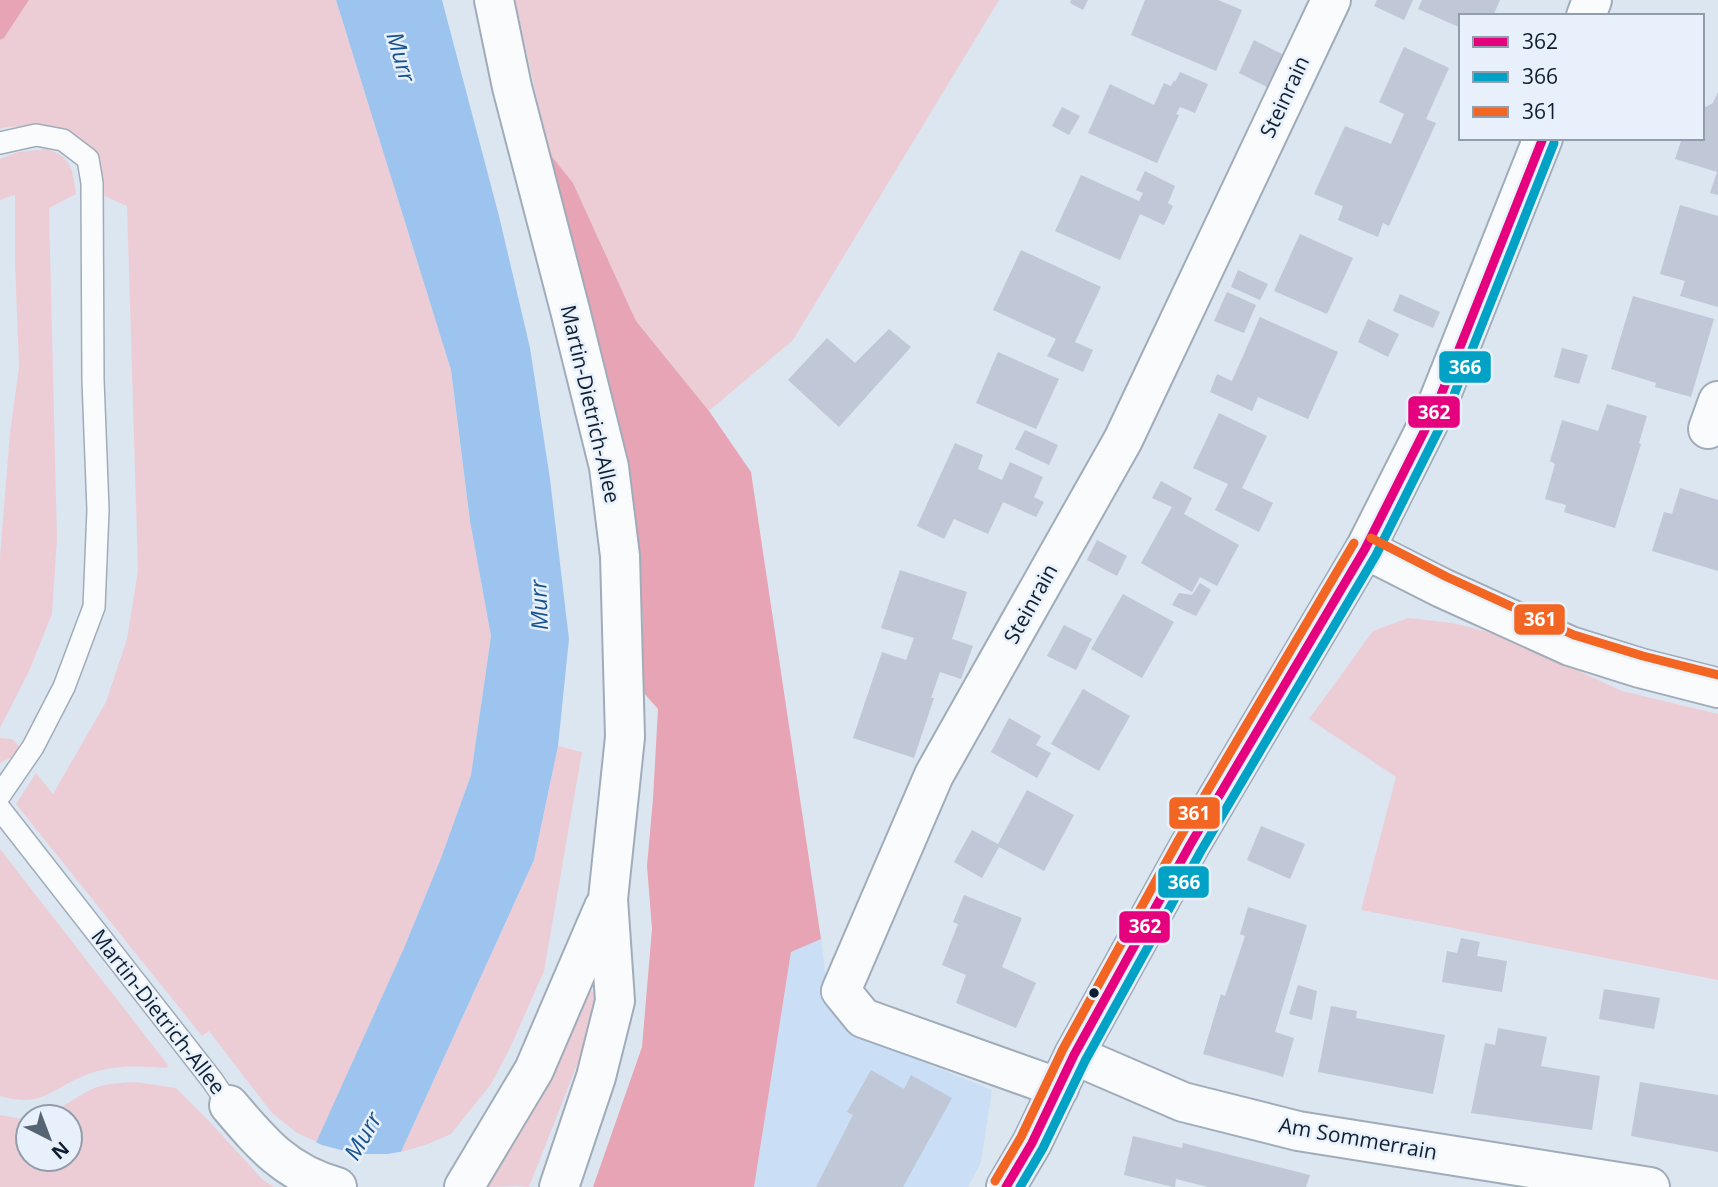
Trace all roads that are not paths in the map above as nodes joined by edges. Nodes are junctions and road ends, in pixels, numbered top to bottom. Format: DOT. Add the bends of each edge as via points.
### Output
graph roads {
  1 [pos="494,0"];
  2 [pos="1331,0"];
  3 [pos="1542,140"];
  4 [pos="0,143"];
  5 [pos="1365,549"];
  6 [pos="1718,688"];
  7 [pos="0,795"];
  8 [pos="0,809"];
  9 [pos="608,899"];
  10 [pos="1066,1072"];
  11 [pos="229,1105"];
  12 [pos="337,1187"];
  13 [pos="464,1187"];
  14 [pos="559,1187"];
  15 [pos="1006,1187"];
  16 [pos="1650,1187"];
  1 -- 9 [label="street, Martin-Dietrich-Allee" via="512,88 609,467 620,556 625,737"];
  2 -- 10 [label="street, Steinrain" via="1124,440 934,775 841,990 863,1018"];
  3 -- 5 [label="street" via="1435,410"];
  4 -- 7 [label="lane" via="36,135 63,139 88,159 98,510 94,607 64,687 33,747"];
  5 -- 6 [label="street" via="1570,646"];
  5 -- 10 [label="street" via="1190,845"];
  8 -- 11 [label="lane, Martin-Dietrich-Allee"];
  9 -- 13 [label="street, Martin-Dietrich-Allee" via="534,1070"];
  9 -- 14 [label="street, Martin-Dietrich-Allee" via="615,1001 596,1077"];
  10 -- 15 [label="street"];
  10 -- 16 [label="street, Am Sommerrain" via="1298,1131"];
  11 -- 12 [label="street, Martin-Dietrich-Allee" via="284,1163"];
}
